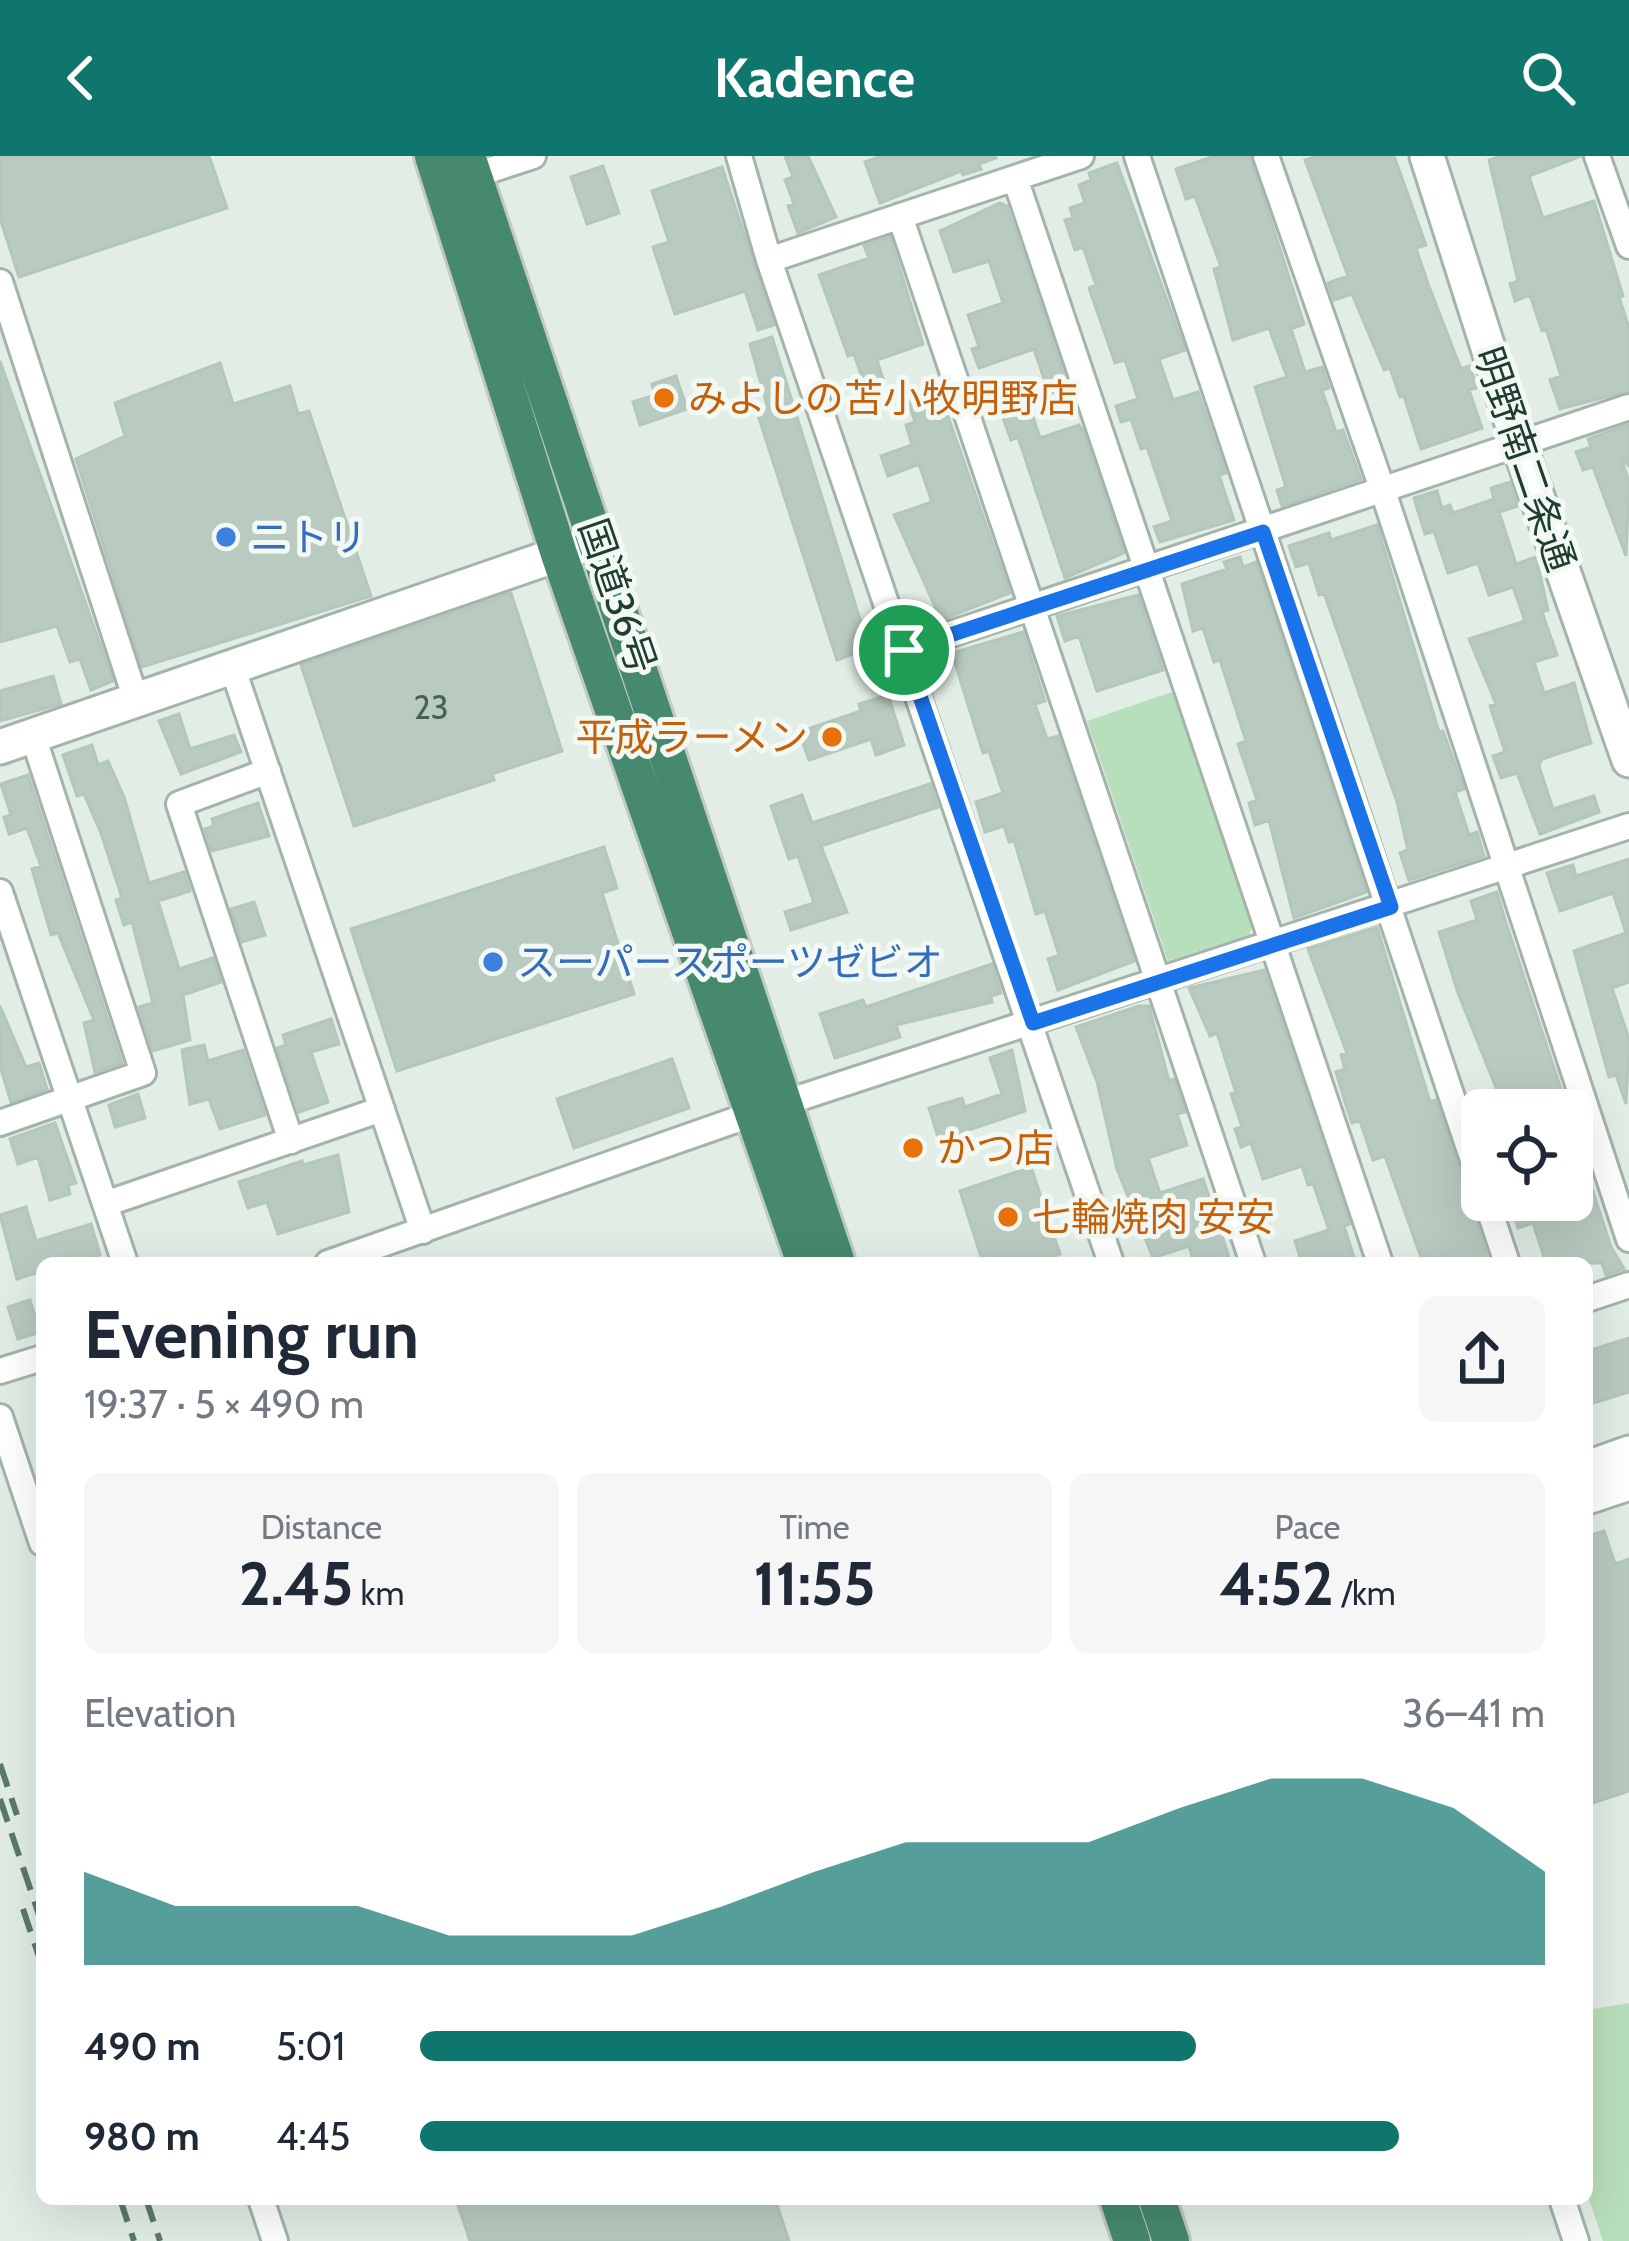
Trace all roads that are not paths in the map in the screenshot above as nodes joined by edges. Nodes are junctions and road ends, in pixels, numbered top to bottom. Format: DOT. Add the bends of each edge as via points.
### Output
graph roads {
  1 [pos="533,156"];
  2 [pos="739,156"];
  3 [pos="1082,156"];
  4 [pos="1137,156"];
  5 [pos="1266,156"];
  6 [pos="1426,156"];
  7 [pos="1598,156"];
  8 [pos="454,168"];
  9 [pos="1015,178"];
  10 [pos="900,217"];
  11 [pos="1629,246"];
  12 [pos="769,260"];
  13 [pos="0,282"];
  14 [pos="1629,407"];
  15 [pos="1519,445"];
  16 [pos="1383,491"];
  17 [pos="1263,532"];
  18 [pos="600,540"];
  19 [pos="559,554"];
  20 [pos="1150,571"];
  21 [pos="1033,610"];
  22 [pos="904,650"];
  23 [pos="232,666"];
  24 [pos="136,700"];
  25 [pos="33,736"];
  26 [pos="0,747"];
  27 [pos="1629,760"];
  28 [pos="268,771"];
  29 [pos="1629,826"];
  30 [pos="1506,870"];
  31 [pos="0,892"];
  32 [pos="1391,907"];
  33 [pos="1274,946"];
  34 [pos="1160,981"];
  35 [pos="1033,1023"];
  36 [pos="70,1100"];
  37 [pos="382,1109"];
  38 [pos="769,1111"];
  39 [pos="1461,1122"];
  40 [pos="0,1123"];
  41 [pos="291,1141"];
  42 [pos="105,1204"];
  43 [pos="1493,1221"];
  44 [pos="423,1231"];
  45 [pos="1629,1239"];
  46 [pos="123,1257"];
  47 [pos="346,1257"];
  48 [pos="804,1257"];
  49 [pos="834,1257"];
  50 [pos="1110,1257"];
  51 [pos="1251,1257"];
  52 [pos="1378,1257"];
  53 [pos="1505,1257"];
  54 [pos="1629,1285"];
  55 [pos="1593,1297"];
  56 [pos="36,1360"];
  57 [pos="0,1372"];
  58 [pos="0,1417"];
  59 [pos="1629,1454"];
  60 [pos="1593,1466"];
  61 [pos="1629,1483"];
  62 [pos="1593,1495"];
  63 [pos="36,1525"];
  64 [pos="263,2205"];
  65 [pos="1120,2205"];
  66 [pos="1159,2205"];
  67 [pos="1564,2205"];
  68 [pos="275,2241"];
  69 [pos="1132,2241"];
  70 [pos="1171,2241"];
  71 [pos="1576,2241"];
  1 -- 8 [label="street"];
  2 -- 12 [label="street"];
  3 -- 9 [label="street"];
  4 -- 17 [label="street"];
  5 -- 16 [label="street"];
  6 -- 15 [label="street, 明野南二条通"];
  7 -- 11 [label="street"];
  8 -- 18 [label="highway, 国道36号"];
  8 -- 19 [label="highway, 国道36号"];
  9 -- 10 [label="street"];
  9 -- 20 [label="street"];
  10 -- 12 [label="street"];
  10 -- 21 [label="street"];
  12 -- 22 [label="street"];
  13 -- 24 [label="street"];
  14 -- 15 [label="street"];
  15 -- 16 [label="street"];
  15 -- 27 [label="street, 明野南二条通"];
  16 -- 17 [label="street"];
  16 -- 30 [label="street"];
  17 -- 20 [label="street"];
  17 -- 32 [label="street"];
  18 -- 19 [label="street"];
  18 -- 38 [label="highway, 国道36号"];
  19 -- 23 [label="street"];
  19 -- 38 [label="highway, 国道36号"];
  20 -- 21 [label="street"];
  20 -- 33 [label="street"];
  21 -- 22 [label="street"];
  21 -- 34 [label="street"];
  22 -- 35 [label="street"];
  23 -- 24 [label="street"];
  23 -- 28 [label="street"];
  24 -- 25 [label="street"];
  25 -- 26 [label="street"];
  25 -- 36 [label="street" via="143,1073"];
  28 -- 37 [label="street"];
  28 -- 41 [label="street" via="179,804"];
  29 -- 30 [label="street"];
  30 -- 32 [label="street"];
  30 -- 45 [label="street"];
  31 -- 36 [label="street"];
  32 -- 33 [label="street"];
  32 -- 39 [label="street"];
  33 -- 34 [label="street"];
  33 -- 52 [label="street"];
  34 -- 35 [label="street"];
  34 -- 51 [label="street"];
  35 -- 38 [label="street"];
  35 -- 50 [label="street"];
  36 -- 40 [label="street"];
  36 -- 42 [label="street"];
  37 -- 41 [label="street"];
  37 -- 44 [label="street"];
  38 -- 44 [label="street"];
  38 -- 48 [label="highway, 国道36号"];
  38 -- 49 [label="highway, 国道36号"];
  41 -- 42 [label="street"];
  42 -- 46 [label="street"];
  43 -- 53 [label="street"];
  44 -- 47 [label="street"];
  54 -- 55 [label="street"];
  56 -- 57 [label="street"];
  58 -- 63 [label="street"];
  59 -- 60 [label="street"];
  61 -- 62 [label="street"];
  64 -- 68 [label="street"];
  65 -- 69 [label="highway"];
  66 -- 70 [label="highway"];
  67 -- 71 [label="street"];
}
